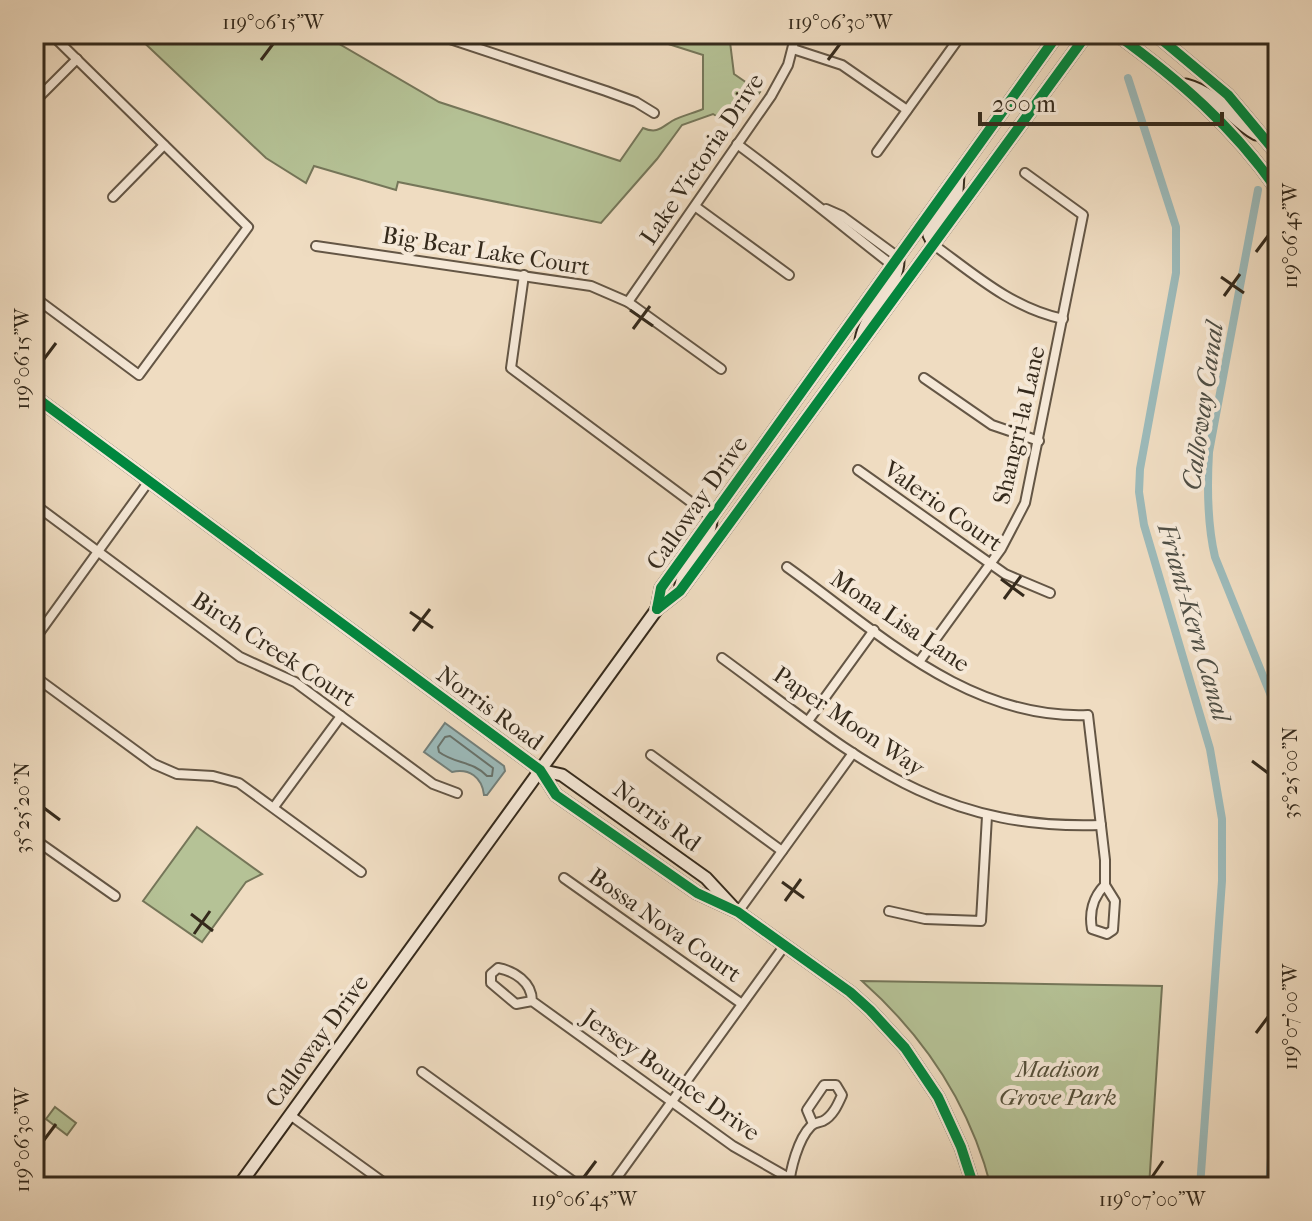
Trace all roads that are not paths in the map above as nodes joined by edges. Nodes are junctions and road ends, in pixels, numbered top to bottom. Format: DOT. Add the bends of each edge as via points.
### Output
graph roads {
  1 [pos="51,34"];
  2 [pos="435,34"];
  3 [pos="796,34"];
  4 [pos="962,34"];
  5 [pos="1058,34"];
  6 [pos="1087,34"];
  7 [pos="1116,34"];
  8 [pos="1155,34"];
  9 [pos="793,49"];
  10 [pos="77,59"];
  11 [pos="1182,84"];
  12 [pos="34,102"];
  13 [pos="907,110"];
  14 [pos="654,113"];
  15 [pos="1262,135"];
  16 [pos="737,144"];
  17 [pos="164,145"];
  18 [pos="877,152"];
  19 [pos="1278,155"];
  20 [pos="958,173"];
  21 [pos="1025,173"];
  22 [pos="1278,191"];
  23 [pos="113,197"];
  24 [pos="696,207"];
  25 [pos="934,245"];
  26 [pos="316,246"];
  27 [pos="895,261"];
  28 [pos="524,275"];
  29 [pos="789,275"];
  30 [pos="34,297"];
  31 [pos="628,302"];
  32 [pos="1063,319"];
  33 [pos="860,344"];
  34 [pos="721,369"];
  35 [pos="924,378"];
  36 [pos="34,396"];
  37 [pos="1039,441"];
  38 [pos="858,470"];
  39 [pos="149,481"];
  40 [pos="34,504"];
  41 [pos="711,517"];
  42 [pos="98,551"];
  43 [pos="990,564"];
  44 [pos="787,567"];
  45 [pos="680,591"];
  46 [pos="1050,593"];
  47 [pos="657,609"];
  48 [pos="874,630"];
  49 [pos="34,640"];
  50 [pos="722,658"];
  51 [pos="919,662"];
  52 [pos="34,676"];
  53 [pos="341,716"];
  54 [pos="808,721"];
  55 [pos="853,753"];
  56 [pos="651,755"];
  57 [pos="540,770"];
  58 [pos="457,793"];
  59 [pos="274,807"];
  60 [pos="987,816"];
  61 [pos="1101,825"];
  62 [pos="34,839"];
  63 [pos="782,851"];
  64 [pos="361,872"];
  65 [pos="564,878"];
  66 [pos="1105,885"];
  67 [pos="115,896"];
  68 [pos="889,911"];
  69 [pos="738,912"];
  70 [pos="785,945"];
  71 [pos="532,1001"];
  72 [pos="742,1004"];
  73 [pos="422,1072"];
  74 [pos="672,1102"];
  75 [pos="290,1115"];
  76 [pos="813,1124"];
  77 [pos="789,1182"];
  78 [pos="238,1187"];
  79 [pos="390,1187"];
  80 [pos="581,1187"];
  81 [pos="610,1187"];
  82 [pos="974,1187"];
  1 -- 10 [label="street"];
  2 -- 14 [label="street" via="606,91"];
  3 -- 9 [label="street, Lake Victoria Drive"];
  4 -- 13 [label="street"];
  5 -- 20 [label="main road, Calloway Drive"];
  6 -- 25 [label="main road, Calloway Drive"];
  7 -- 11 [label="main road"];
  8 -- 15 [label="main road" via="1228,95"];
  9 -- 13 [label="street" via="842,65"];
  9 -- 16 [label="street, Lake Victoria Drive" via="781,81"];
  10 -- 12 [label="street"];
  10 -- 17 [label="street"];
  11 -- 15 [label="main road" via="1206,91 1243,126"];
  11 -- 22 [label="main road" via="1239,141"];
  13 -- 18 [label="street"];
  15 -- 19 [label="main road"];
  16 -- 24 [label="street, Lake Victoria Drive"];
  16 -- 27 [label="street" via="823,208 842,216"];
  17 -- 23 [label="street"];
  17 -- 30 [label="street" via="248,227 139,375"];
  20 -- 25 [label="main road" via="957,191 929,235"];
  20 -- 27 [label="main road, Calloway Drive"];
  21 -- 32 [label="street, Shangri-la Lane" via="1083,215"];
  24 -- 29 [label="street"];
  24 -- 31 [label="street, Lake Victoria Drive"];
  25 -- 32 [label="street" via="1001,295"];
  25 -- 33 [label="main road, Calloway Drive"];
  26 -- 28 [label="street, Big Bear Lake Court"];
  27 -- 33 [label="main road" via="897,276 863,325"];
  27 -- 41 [label="main road, Calloway Drive"];
  28 -- 31 [label="street, Big Bear Lake Court" via="591,286"];
  28 -- 41 [label="street" via="511,368"];
  31 -- 34 [label="street, Big Bear Lake Court"];
  32 -- 37 [label="street, Shangri-la Lane"];
  33 -- 45 [label="main road, Calloway Drive"];
  35 -- 37 [label="street" via="992,425"];
  36 -- 39 [label="main road, Norris Road"];
  37 -- 43 [label="street, Shangri-la Lane" via="1025,503"];
  38 -- 43 [label="street, Valerio Court"];
  39 -- 42 [label="street"];
  39 -- 57 [label="main road, Norris Road"];
  40 -- 42 [label="street, Birch Creek Court"];
  41 -- 45 [label="main road" via="711,531 681,574"];
  41 -- 47 [label="main road, Calloway Drive" via="661,588"];
  42 -- 49 [label="street"];
  42 -- 53 [label="street, Birch Creek Court" via="240,657 295,682"];
  43 -- 46 [label="street, Valerio Court"];
  43 -- 51 [label="street, Shangri-la Lane"];
  44 -- 48 [label="street, Mona Lisa Lane"];
  45 -- 47 [label="main road, Calloway Drive"];
  47 -- 57 [label="main road, Calloway Drive"];
  48 -- 51 [label="street, Mona Lisa Lane"];
  48 -- 54 [label="street"];
  50 -- 54 [label="street, Paper Moon Way"];
  51 -- 61 [label="street, Mona Lisa Lane" via="988,700 1036,712 1088,715"];
  52 -- 59 [label="street" via="154,764 177,774 225,778"];
  53 -- 58 [label="street, Birch Creek Court" via="433,784"];
  53 -- 59 [label="street"];
  54 -- 55 [label="street, Paper Moon Way"];
  55 -- 60 [label="street, Paper Moon Way" via="930,797"];
  55 -- 63 [label="street"];
  56 -- 63 [label="street"];
  57 -- 69 [label="main road, Norris Rd" via="562,775 694,869"];
  57 -- 69 [label="main road, Norris Road" via="556,795 697,893"];
  57 -- 75 [label="main road, Calloway Drive"];
  59 -- 64 [label="street"];
  60 -- 61 [label="street, Paper Moon Way" via="1045,825"];
  60 -- 68 [label="street" via="981,921 925,919"];
  61 -- 66 [label="street"];
  62 -- 67 [label="street"];
  63 -- 69 [label="street"];
  65 -- 72 [label="street, Bossa Nova Court"];
  66 -- 66 [label="street" via="1115,901 1113,930 1100,934 1091,921 1094,900"];
  69 -- 70 [label="main road, Norris Road"];
  70 -- 72 [label="street"];
  70 -- 82 [label="main road, Norris Road" via="850,992 905,1048 952,1125"];
  71 -- 71 [label="street, Jersey Bounce Drive" via="516,1004 491,983 491,974 498,968 520,978"];
  71 -- 74 [label="street, Jersey Bounce Drive"];
  72 -- 74 [label="street"];
  73 -- 80 [label="street"];
  74 -- 77 [label="street, Jersey Bounce Drive"];
  74 -- 81 [label="street"];
  75 -- 78 [label="main road, Calloway Drive"];
  75 -- 79 [label="street"];
  76 -- 76 [label="street" via="807,1110 824,1085 836,1085 842,1095 838,1105 828,1118"];
  76 -- 77 [label="street"];
}
